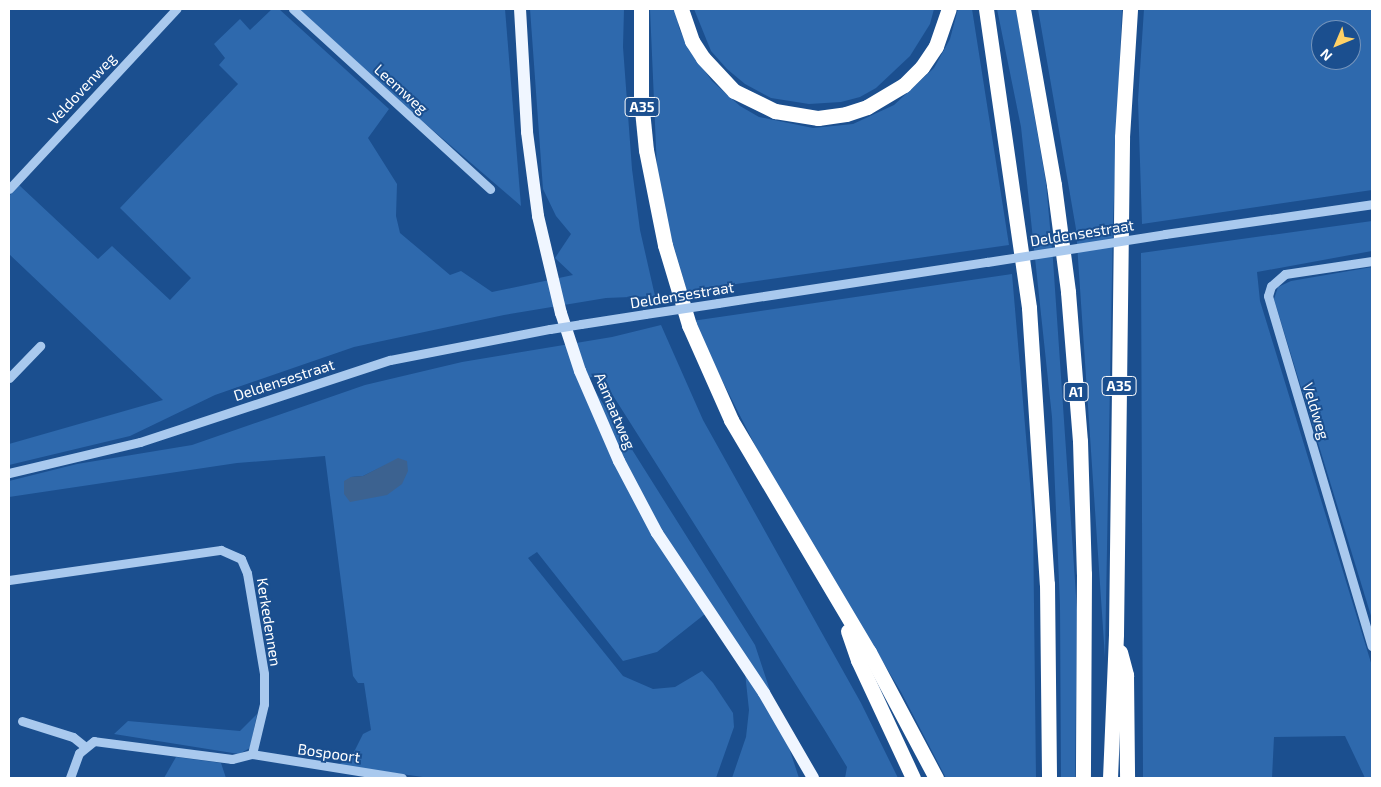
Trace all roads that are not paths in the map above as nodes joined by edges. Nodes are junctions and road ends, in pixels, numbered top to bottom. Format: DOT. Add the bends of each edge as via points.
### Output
graph roads {
  1 [pos="176,9"];
  2 [pos="293,9"];
  3 [pos="520,9"];
  4 [pos="641,9"];
  5 [pos="682,9"];
  6 [pos="949,9"];
  7 [pos="986,9"];
  8 [pos="1023,9"];
  9 [pos="1130,9"];
  10 [pos="9,189"];
  11 [pos="490,189"];
  12 [pos="1372,204"];
  13 [pos="1372,261"];
  14 [pos="40,346"];
  15 [pos="9,378"];
  16 [pos="9,473"];
  17 [pos="9,580"];
  18 [pos="840,606"];
  19 [pos="1116,634"];
  20 [pos="1372,646"];
  21 [pos="22,721"];
  22 [pos="84,746"];
  23 [pos="252,754"];
  24 [pos="70,778"];
  25 [pos="402,778"];
  26 [pos="813,778"];
  27 [pos="914,778"];
  28 [pos="936,778"];
  29 [pos="1048,778"];
  30 [pos="1083,778"];
  31 [pos="1110,778"];
  32 [pos="1127,778"];
  1 -- 10 [label="street, Veldovenweg"];
  2 -- 11 [label="street, Leemweg"];
  3 -- 26 [label="main road, Aamaatweg" via="527,132 538,216 561,313 580,371 619,461 657,532 764,693"];
  4 -- 18 [label="highway, A35" via="641,100 646,150 665,245 689,325 731,420"];
  5 -- 6 [label="highway" via="695,47 734,91 775,111 818,118 867,107 904,84 922,67 936,46"];
  7 -- 29 [label="highway" via="1029,308 1047,584"];
  8 -- 30 [label="highway, A1" via="1054,185 1068,292 1080,441 1084,574"];
  9 -- 19 [label="highway, A35" via="1122,137"];
  12 -- 16 [label="street, Deldensestraat, bridge" via="581,324 390,360 140,442"];
  13 -- 20 [label="street, Veldweg" via="1285,274 1274,282 1268,296"];
  14 -- 15 [label="street"];
  17 -- 23 [label="street, Kerkedennen" via="221,550 241,559 247,573 264,674 264,704"];
  18 -- 27 [label="highway, A35" via="858,660"];
  18 -- 28 [label="highway, A35" via="909,724"];
  19 -- 31 [label="highway, A35"];
  19 -- 32 [label="highway, A35" via="1126,675"];
  21 -- 22 [label="street" via="73,737"];
  22 -- 23 [label="street" via="103,741 232,759"];
  22 -- 24 [label="street"];
  23 -- 25 [label="street, Bospoort"];
}
